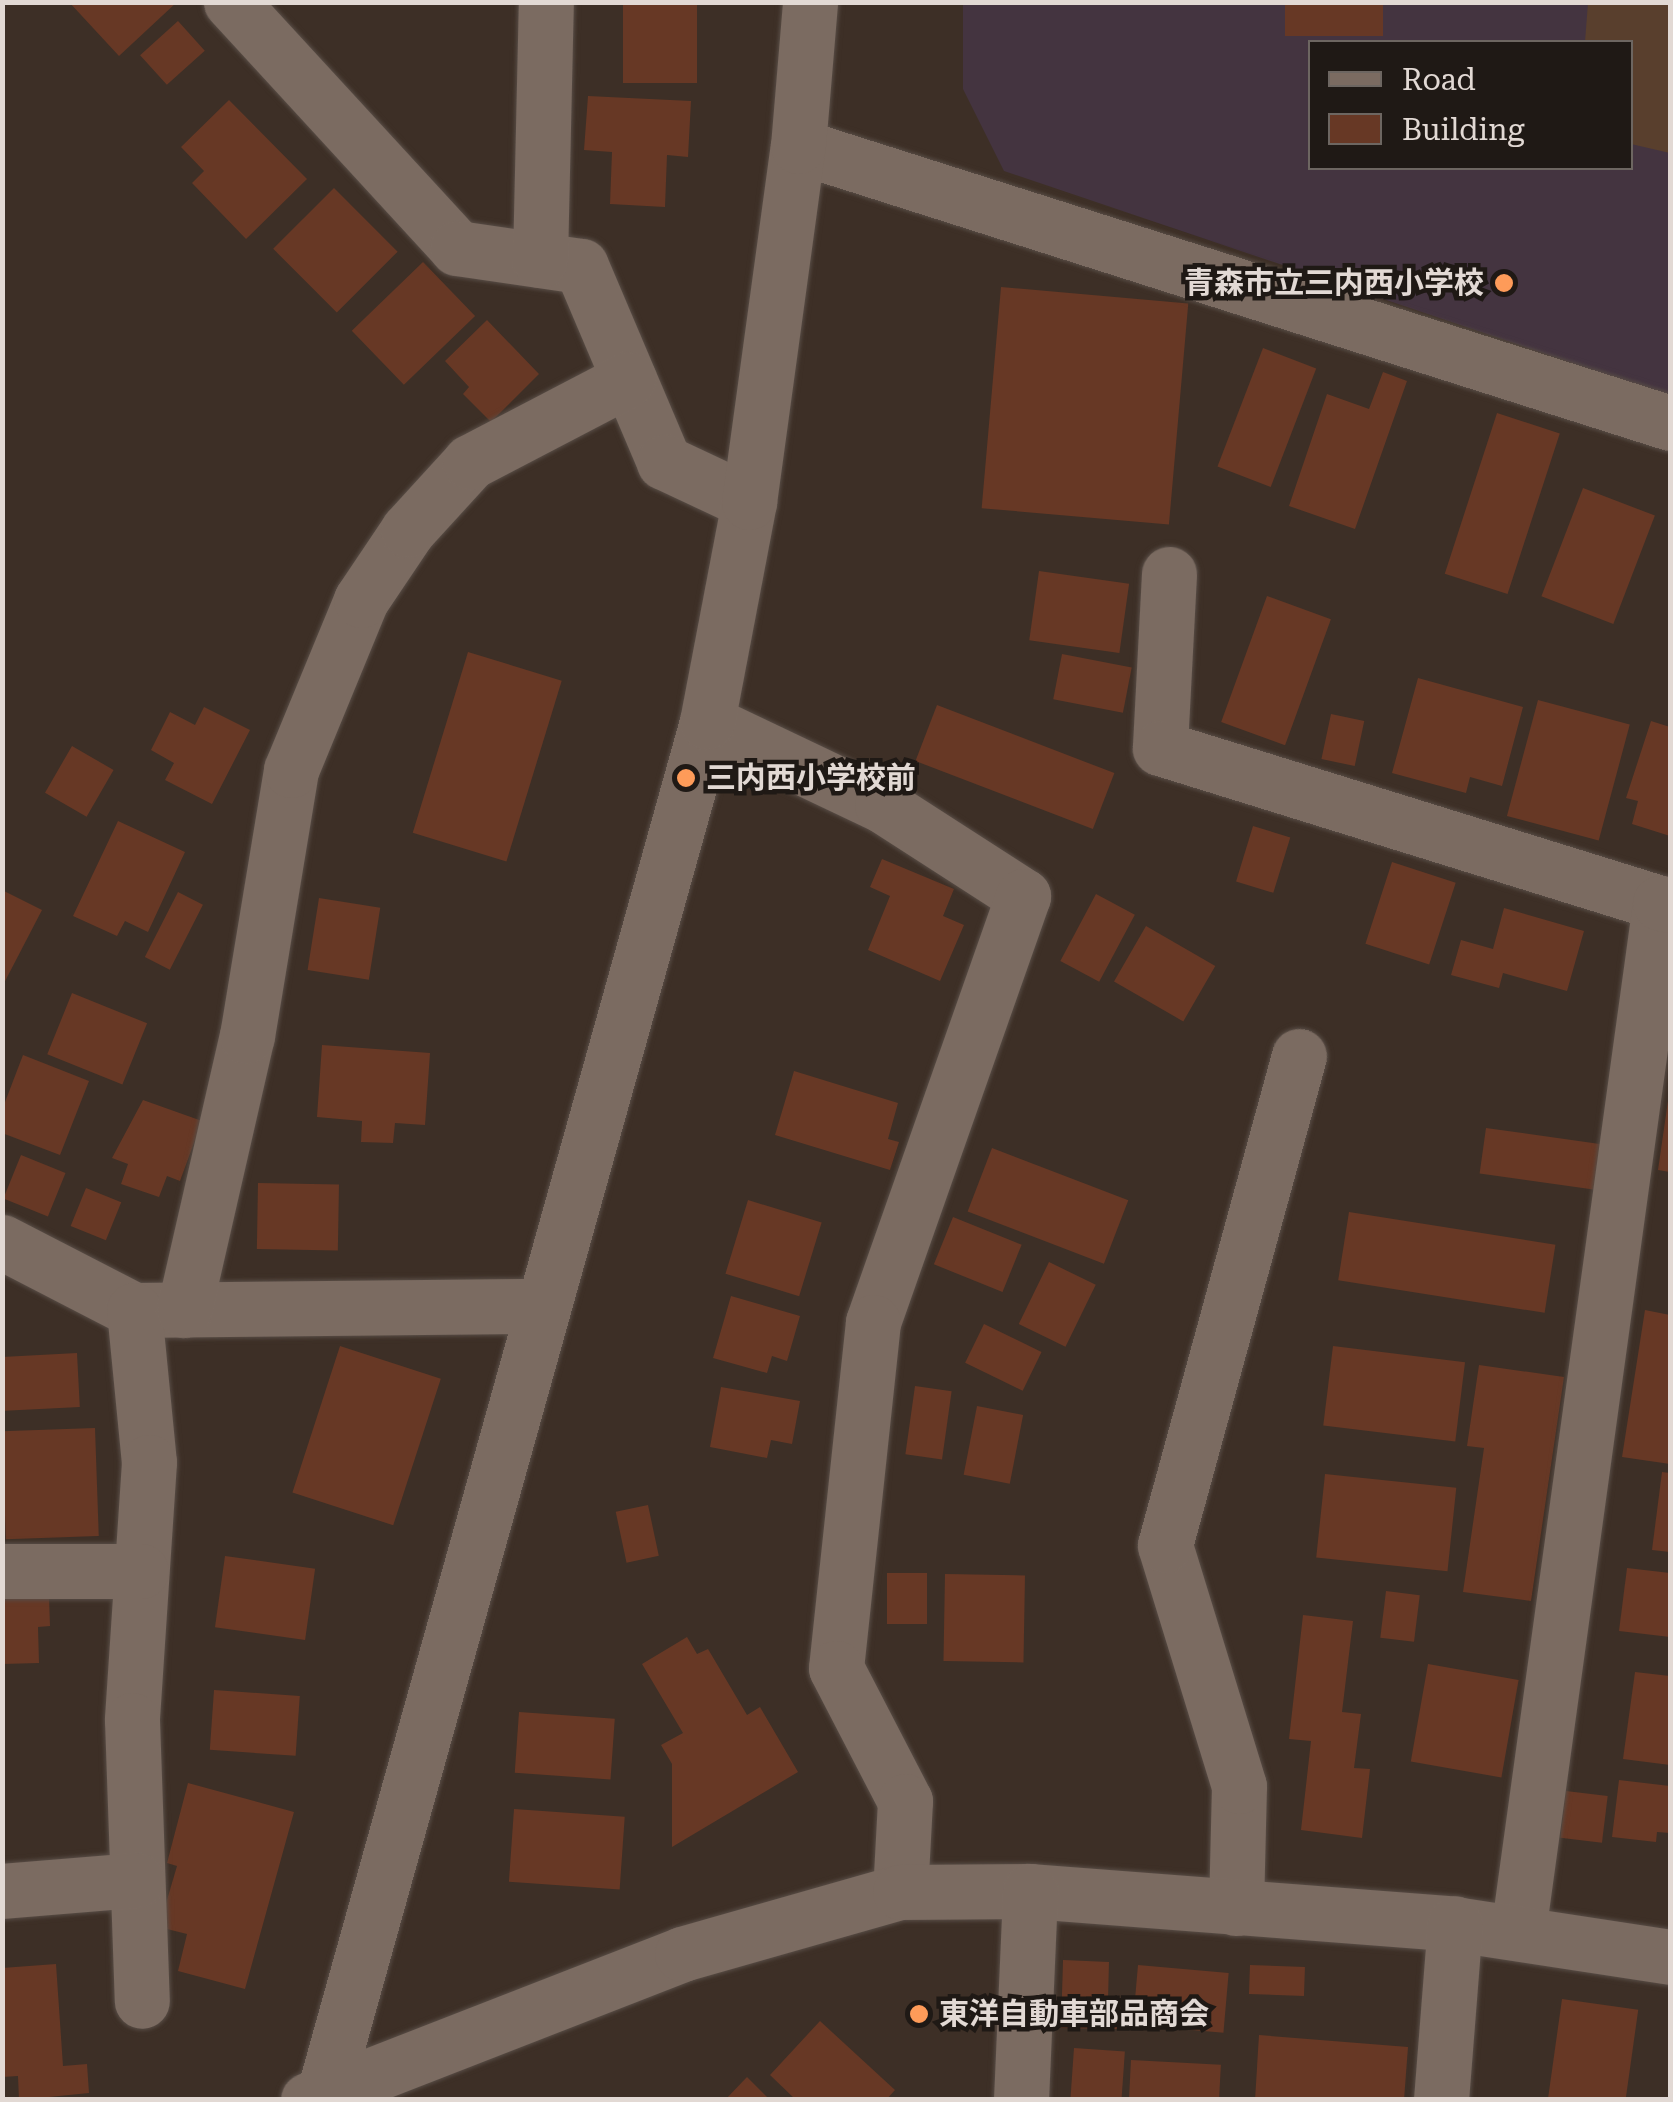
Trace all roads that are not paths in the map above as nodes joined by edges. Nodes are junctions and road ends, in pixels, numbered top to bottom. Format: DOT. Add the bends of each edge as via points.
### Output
graph roads {
  1 [pos="546,2"];
  2 [pos="810,2"];
  3 [pos="252,14"];
  4 [pos="798,146"];
  5 [pos="540,260"];
  6 [pos="629,379"];
  7 [pos="1670,422"];
  8 [pos="749,502"];
  9 [pos="1169,574"];
  10 [pos="708,722"];
  11 [pos="1666,904"];
  12 [pos="1300,1056"];
  13 [pos="2,1242"];
  14 [pos="543,1306"];
  15 [pos="159,1310"];
  16 [pos="142,1570"];
  17 [pos="2,1572"];
  18 [pos="138,1880"];
  19 [pos="2,1891"];
  20 [pos="1030,1891"];
  21 [pos="900,1892"];
  22 [pos="1236,1908"];
  23 [pos="1454,1924"];
  24 [pos="1518,1932"];
  25 [pos="1670,1957"];
  26 [pos="142,2001"];
  27 [pos="318,2096"];
  28 [pos="1021,2100"];
  29 [pos="1441,2100"];
  1 -- 5 [label="street"];
  2 -- 4 [label="street"];
  3 -- 5 [label="street" via="458,248"];
  4 -- 7 [label="street"];
  4 -- 8 [label="street"];
  5 -- 6 [label="street" via="582,266"];
  6 -- 8 [label="street" via="664,462"];
  6 -- 15 [label="street" via="470,462 408,530 361,600 291,770 247,1036"];
  8 -- 10 [label="street"];
  9 -- 11 [label="street" via="1160,748"];
  10 -- 14 [label="street"];
  10 -- 21 [label="street" via="882,805 1023,896 873,1322 836,1668 904,1801"];
  11 -- 24 [label="street"];
  12 -- 22 [label="street" via="1165,1546 1239,1786"];
  13 -- 15 [label="street"];
  14 -- 15 [label="street"];
  14 -- 27 [label="street"];
  15 -- 16 [label="street"];
  16 -- 17 [label="street"];
  16 -- 18 [label="street" via="132,1720"];
  18 -- 19 [label="street"];
  18 -- 26 [label="street"];
  20 -- 21 [label="street"];
  20 -- 22 [label="street"];
  20 -- 28 [label="street"];
  21 -- 27 [label="street" via="682,1954"];
  22 -- 23 [label="street"];
  23 -- 24 [label="street"];
  23 -- 29 [label="street"];
  24 -- 25 [label="street"];
}
